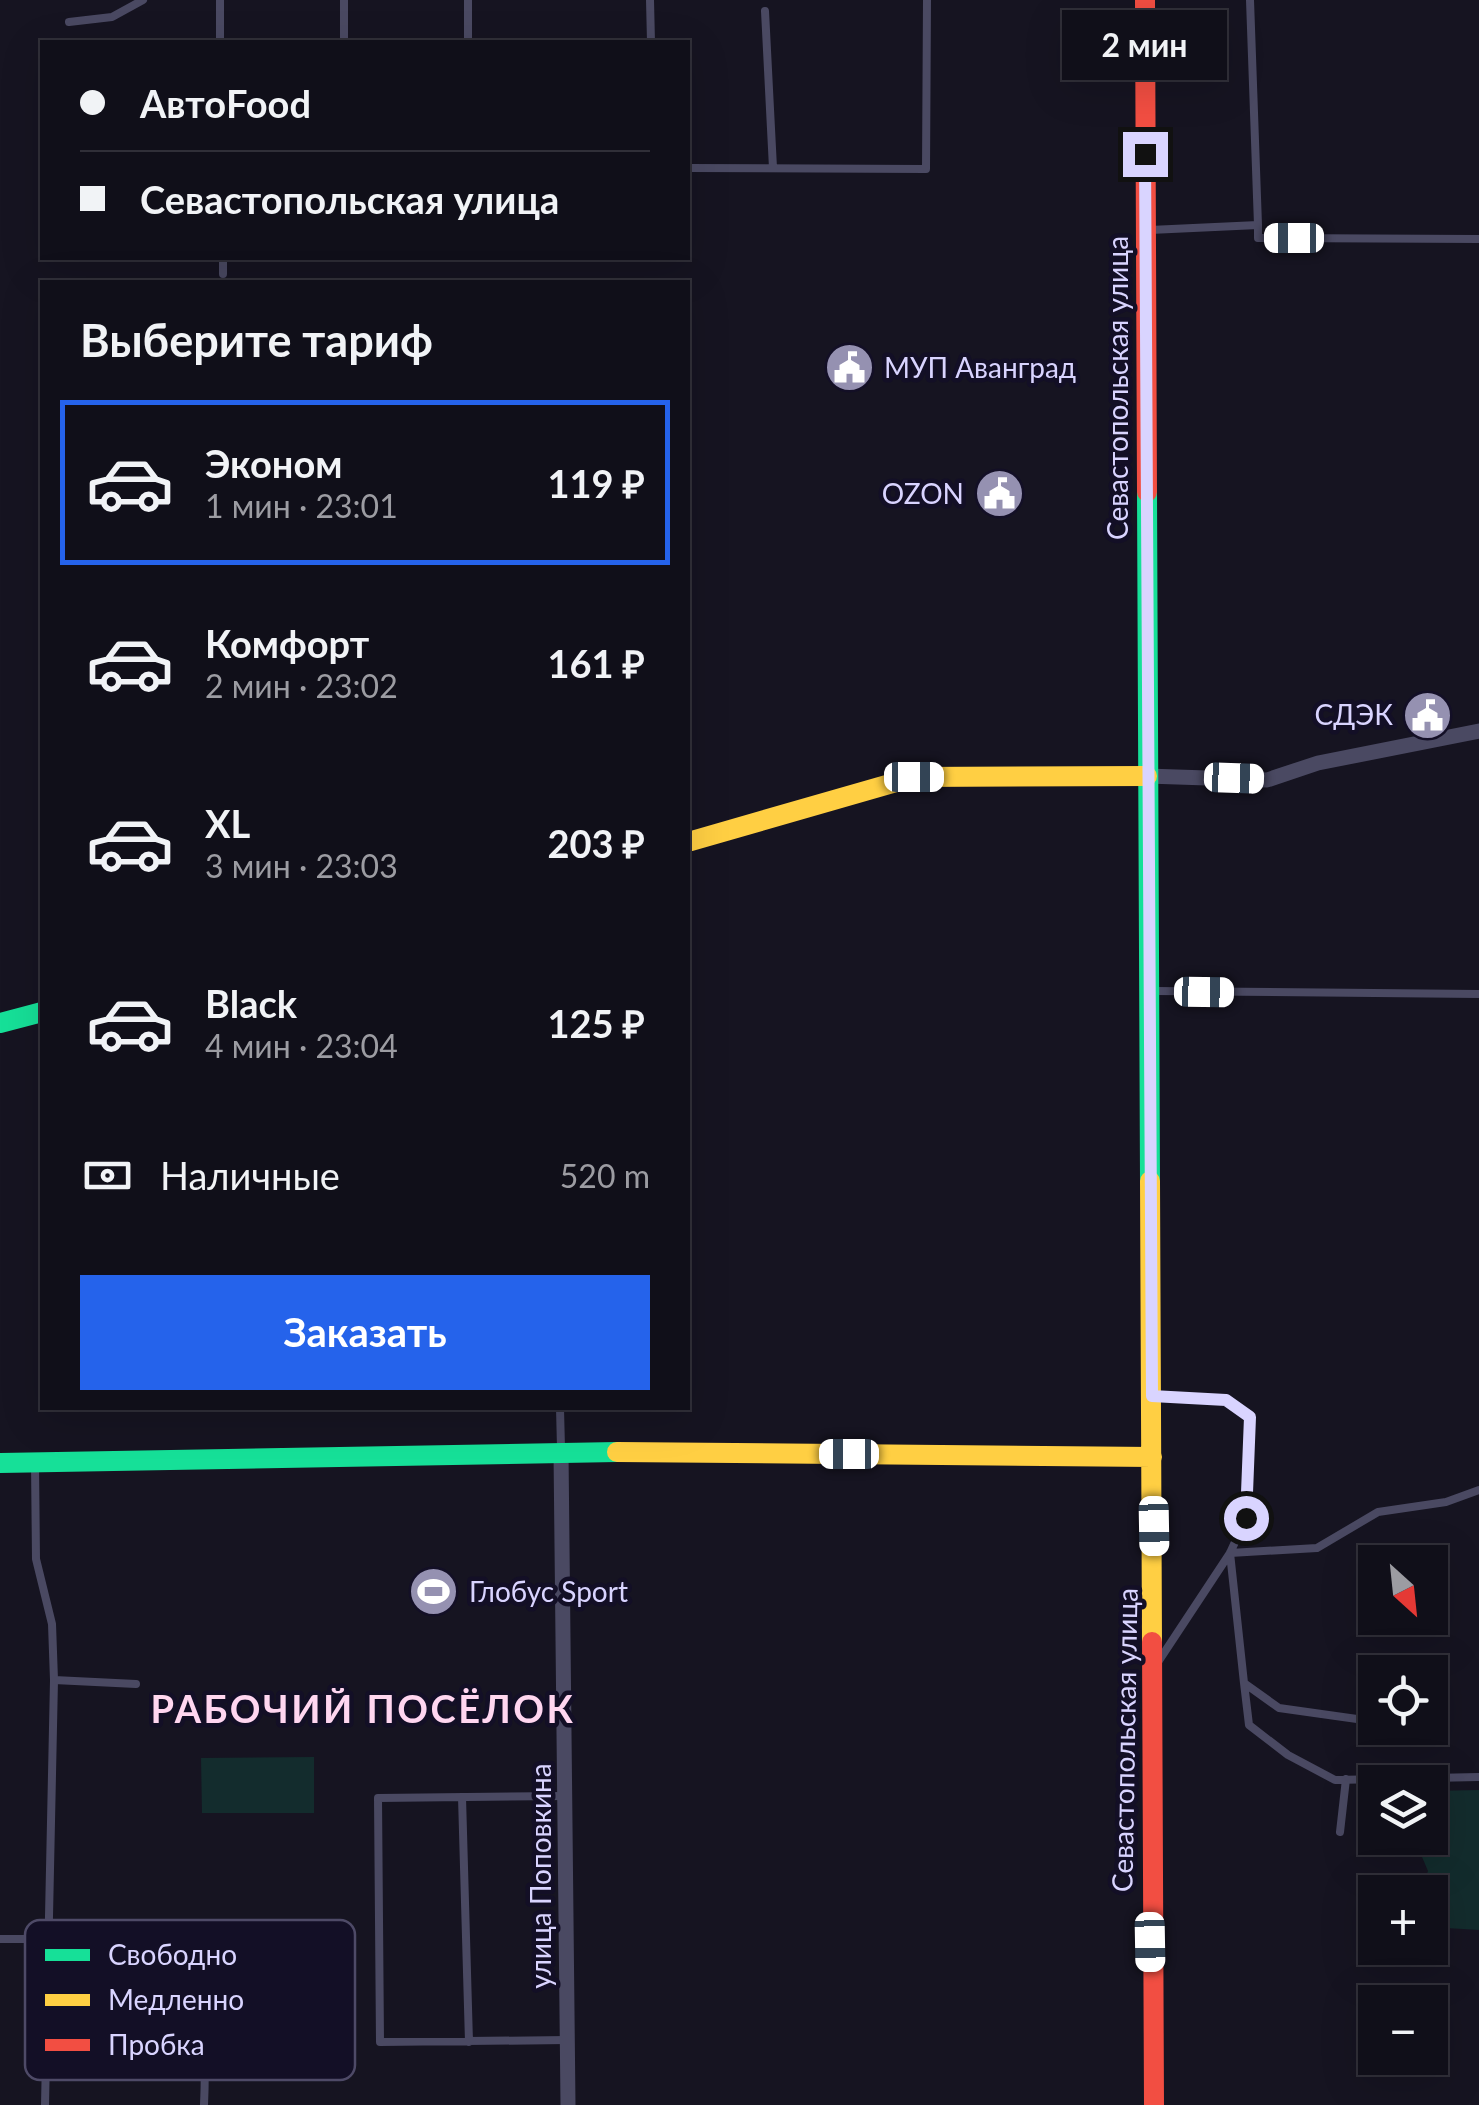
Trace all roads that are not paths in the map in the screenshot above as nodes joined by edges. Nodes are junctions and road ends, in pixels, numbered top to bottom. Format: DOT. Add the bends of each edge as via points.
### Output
graph roads {
  1 [pos="143,0"];
  2 [pos="220,0"];
  3 [pos="344,0"];
  4 [pos="468,0"];
  5 [pos="650,0"];
  6 [pos="927,0"];
  7 [pos="1144,0"];
  8 [pos="1250,0"];
  9 [pos="765,11"];
  10 [pos="69,22"];
  11 [pos="220,40"];
  12 [pos="344,40"];
  13 [pos="468,40"];
  14 [pos="651,40"];
  15 [pos="690,168"];
  16 [pos="774,168"];
  17 [pos="1258,225"];
  18 [pos="1145,230"];
  19 [pos="1479,239"];
  20 [pos="223,260"];
  21 [pos="223,274"];
  22 [pos="1479,731"];
  23 [pos="1147,776"];
  24 [pos="690,841"];
  25 [pos="1147,991"];
  26 [pos="1479,994"];
  27 [pos="40,1013"];
  28 [pos="0,1023"];
  29 [pos="1152,1396"];
  30 [pos="560,1410"];
  31 [pos="562,1452"];
  32 [pos="1152,1457"];
  33 [pos="0,1463"];
  34 [pos="35,1463"];
  35 [pos="1479,1490"];
  36 [pos="1230,1552"];
  37 [pos="1155,1666"];
  38 [pos="54,1680"];
  39 [pos="1244,1683"];
  40 [pos="136,1684"];
  41 [pos="1358,1719"];
  42 [pos="1479,1777"];
  43 [pos="1346,1780"];
  44 [pos="565,1796"];
  45 [pos="462,1797"];
  46 [pos="1340,1832"];
  47 [pos="52,1920"];
  48 [pos="0,1939"];
  49 [pos="25,1939"];
  50 [pos="567,2040"];
  51 [pos="468,2042"];
  52 [pos="46,2080"];
  53 [pos="204,2080"];
  54 [pos="45,2105"];
  55 [pos="204,2105"];
  56 [pos="568,2105"];
  57 [pos="1154,2105"];
  1 -- 10 [label="lane" via="112,17"];
  2 -- 11 [label="lane"];
  3 -- 12 [label="lane"];
  4 -- 13 [label="lane"];
  5 -- 14 [label="lane"];
  6 -- 16 [label="lane" via="926,169"];
  7 -- 18 [label="main road, Севастопольская улица"];
  8 -- 17 [label="lane"];
  9 -- 16 [label="lane"];
  15 -- 16 [label="lane"];
  17 -- 18 [label="lane"];
  17 -- 19 [label="lane" via="1258,238"];
  18 -- 23 [label="main road, Севастопольская улица"];
  20 -- 21 [label="lane"];
  22 -- 23 [label="street" via="1318,763 1267,780"];
  23 -- 24 [label="main road" via="914,777"];
  23 -- 25 [label="main road, Севастопольская улица"];
  25 -- 26 [label="lane"];
  25 -- 29 [label="main road, Севастопольская улица"];
  27 -- 28 [label="main road"];
  29 -- 32 [label="main road, Севастопольская улица"];
  29 -- 36 [label="lane" via="1226,1400 1250,1417 1246,1518"];
  30 -- 31 [label="lane, улица Поповкина"];
  31 -- 32 [label="main road"];
  31 -- 34 [label="main road"];
  31 -- 44 [label="street, улица Поповкина"];
  32 -- 37 [label="main road, Севастопольская улица"];
  33 -- 34 [label="main road"];
  34 -- 38 [label="lane" via="36,1559 52,1624"];
  35 -- 36 [label="lane" via="1378,1512 1317,1548"];
  36 -- 37 [label="lane"];
  36 -- 39 [label="lane"];
  37 -- 57 [label="main road, Севастопольская улица"];
  38 -- 40 [label="lane"];
  38 -- 47 [label="lane"];
  39 -- 41 [label="lane" via="1279,1708"];
  39 -- 43 [label="lane" via="1249,1724 1288,1755"];
  42 -- 43 [label="lane"];
  43 -- 46 [label="lane"];
  44 -- 45 [label="lane"];
  44 -- 50 [label="street, улица Поповкина"];
  45 -- 51 [label="lane"];
  45 -- 51 [label="lane" via="378,1798 380,2042"];
  48 -- 49 [label="lane"];
  50 -- 51 [label="lane"];
  50 -- 56 [label="street, улица Поповкина"];
  52 -- 54 [label="lane"];
  53 -- 55 [label="lane"];
}
